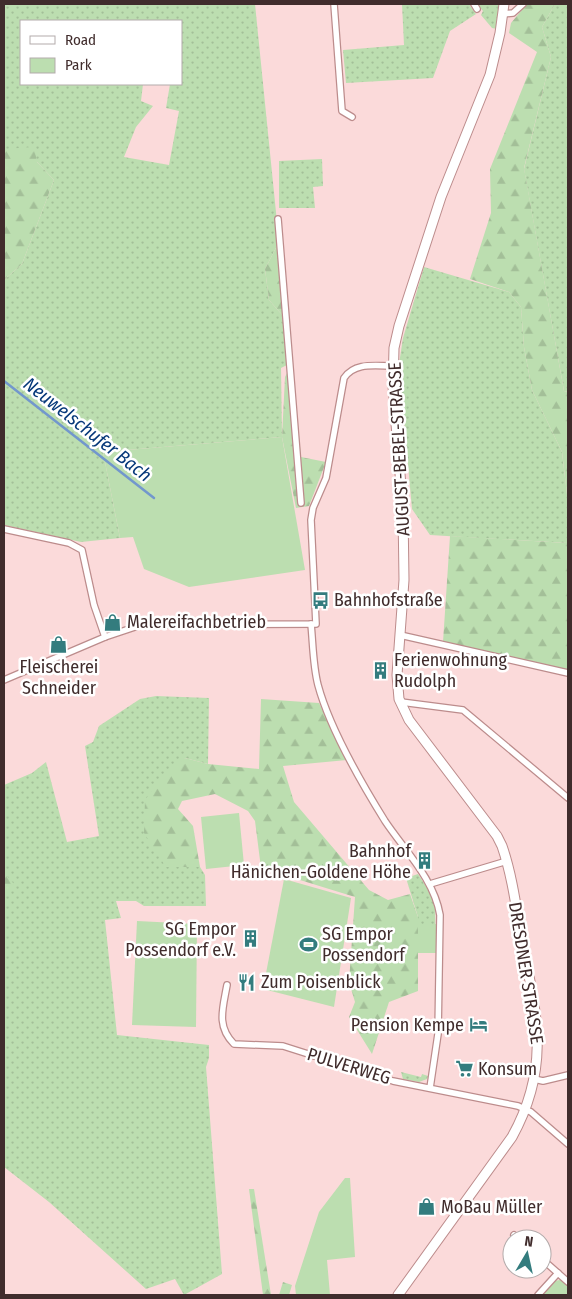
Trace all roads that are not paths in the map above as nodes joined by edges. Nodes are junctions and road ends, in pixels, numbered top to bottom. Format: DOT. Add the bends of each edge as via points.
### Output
graph roads {
  1 [pos="334,4"];
  2 [pos="504,4"];
  3 [pos="523,4"];
  4 [pos="503,14"];
  5 [pos="352,117"];
  6 [pos="278,219"];
  7 [pos="392,366"];
  8 [pos="301,503"];
  9 [pos="4,529"];
  10 [pos="311,624"];
  11 [pos="400,635"];
  12 [pos="105,637"];
  13 [pos="568,673"];
  14 [pos="4,680"];
  15 [pos="401,702"];
  16 [pos="568,798"];
  17 [pos="507,861"];
  18 [pos="430,884"];
  19 [pos="227,985"];
  20 [pos="568,1076"];
  21 [pos="534,1079"];
  22 [pos="430,1088"];
  23 [pos="526,1110"];
  24 [pos="568,1144"];
  25 [pos="552,1268"];
  26 [pos="558,1273"];
  27 [pos="568,1282"];
  28 [pos="398,1295"];
  29 [pos="538,1295"];
  1 -- 5 [label="street" via="342,111"];
  2 -- 4 [label="main road"];
  3 -- 4 [label="street" via="513,14"];
  4 -- 7 [label="main road, AUGUST-BEBEL-STRASSE" via="490,75 441,197 399,326"];
  6 -- 8 [label="street"];
  7 -- 10 [label="street" via="357,367 344,378 326,478 311,520 316,624"];
  7 -- 11 [label="main road, AUGUST-BEBEL-STRASSE" via="403,511 404,580"];
  9 -- 12 [label="street" via="69,543 82,550"];
  10 -- 12 [label="street" via="140,625"];
  10 -- 18 [label="street" via="318,684 330,716 373,802"];
  11 -- 13 [label="street"];
  11 -- 15 [label="main road, AUGUST-BEBEL-STRASSE" via="397,675"];
  12 -- 14 [label="street"];
  15 -- 16 [label="street" via="464,710"];
  15 -- 17 [label="main road, DRESDNER STRASSE" via="409,720 497,836"];
  17 -- 18 [label="street"];
  17 -- 21 [label="main road, DRESDNER STRASSE" via="538,1025"];
  18 -- 22 [label="street" via="440,915 438,1042"];
  19 -- 22 [label="street, PULVERWEG" via="222,1018 224,1034 234,1044 283,1046 370,1075"];
  20 -- 21 [label="street" via="543,1082"];
  21 -- 23 [label="main road, DRESDNER STRASSE"];
  22 -- 23 [label="street, PULVERWEG"];
  23 -- 24 [label="street"];
  23 -- 28 [label="main road, DRESDNER STRASSE" via="512,1137"];
  25 -- 26 [label="street"];
  26 -- 27 [label="street"];
  26 -- 29 [label="street"];
}
